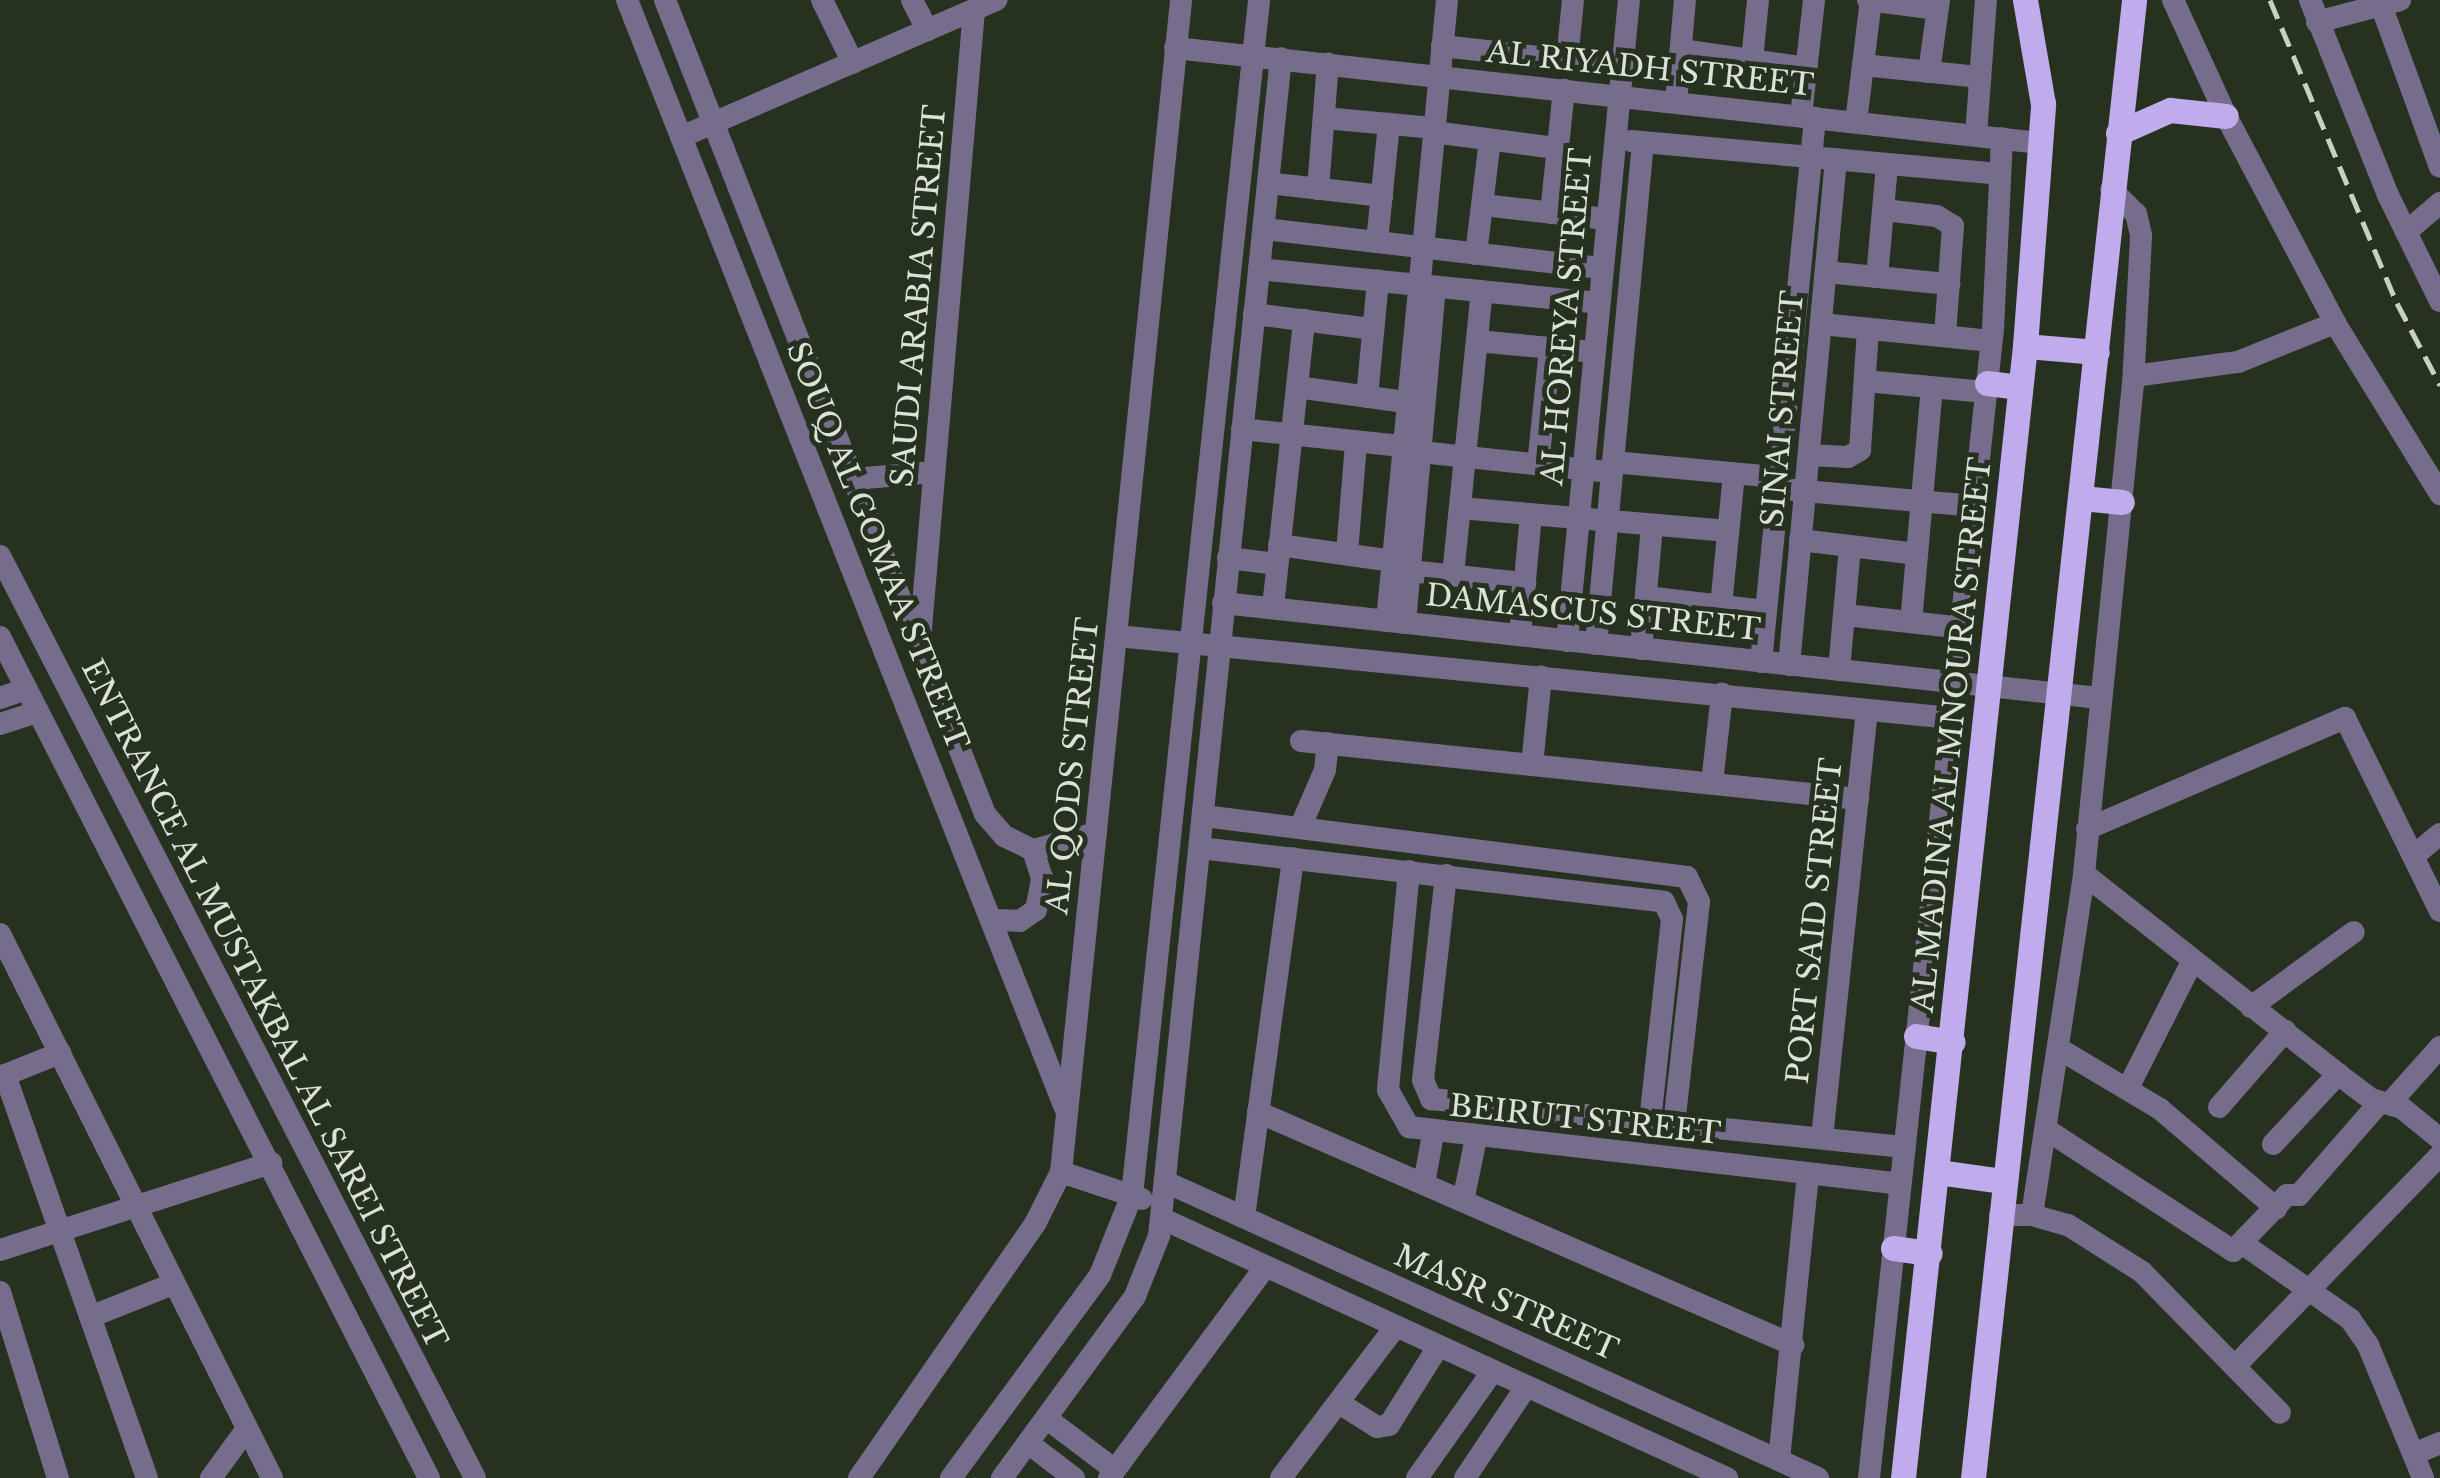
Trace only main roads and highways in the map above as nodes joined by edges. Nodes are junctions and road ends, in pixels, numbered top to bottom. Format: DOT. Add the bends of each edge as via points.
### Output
graph roads {
  1 [pos="2025,0"];
  2 [pos="2134,0"];
  3 [pos="2226,116"];
  4 [pos="2118,133"];
  5 [pos="2025,346"];
  6 [pos="2097,352"];
  7 [pos="1987,387"];
  8 [pos="2020,387"];
  9 [pos="2082,498"];
  10 [pos="2122,502"];
  11 [pos="1916,1036"];
  12 [pos="1952,1042"];
  13 [pos="1938,1172"];
  14 [pos="2004,1181"];
  15 [pos="1893,1248"];
  16 [pos="1930,1253"];
  17 [pos="1903,1478"];
  18 [pos="1973,1478"];
  1 -- 5 [label="main road, AL MADINA AL MNOURA STREET" via="2041,74"];
  2 -- 4 [label="main road"];
  3 -- 4 [label="main road" via="2170,110"];
  4 -- 6 [label="main road"];
  5 -- 6 [label="main road"];
  5 -- 8 [label="main road, AL MADINA AL MNOURA STREET"];
  6 -- 9 [label="main road"];
  7 -- 8 [label="main road"];
  8 -- 12 [label="main road, AL MADINA AL MNOURA STREET"];
  9 -- 10 [label="main road"];
  9 -- 14 [label="main road"];
  11 -- 12 [label="main road"];
  12 -- 13 [label="main road, AL MADINA AL MNOURA STREET"];
  13 -- 14 [label="main road"];
  13 -- 16 [label="main road, AL MADINA AL MNOURA STREET"];
  14 -- 18 [label="main road"];
  15 -- 16 [label="main road"];
  16 -- 17 [label="main road, AL MADINA AL MNOURA STREET"];
}
